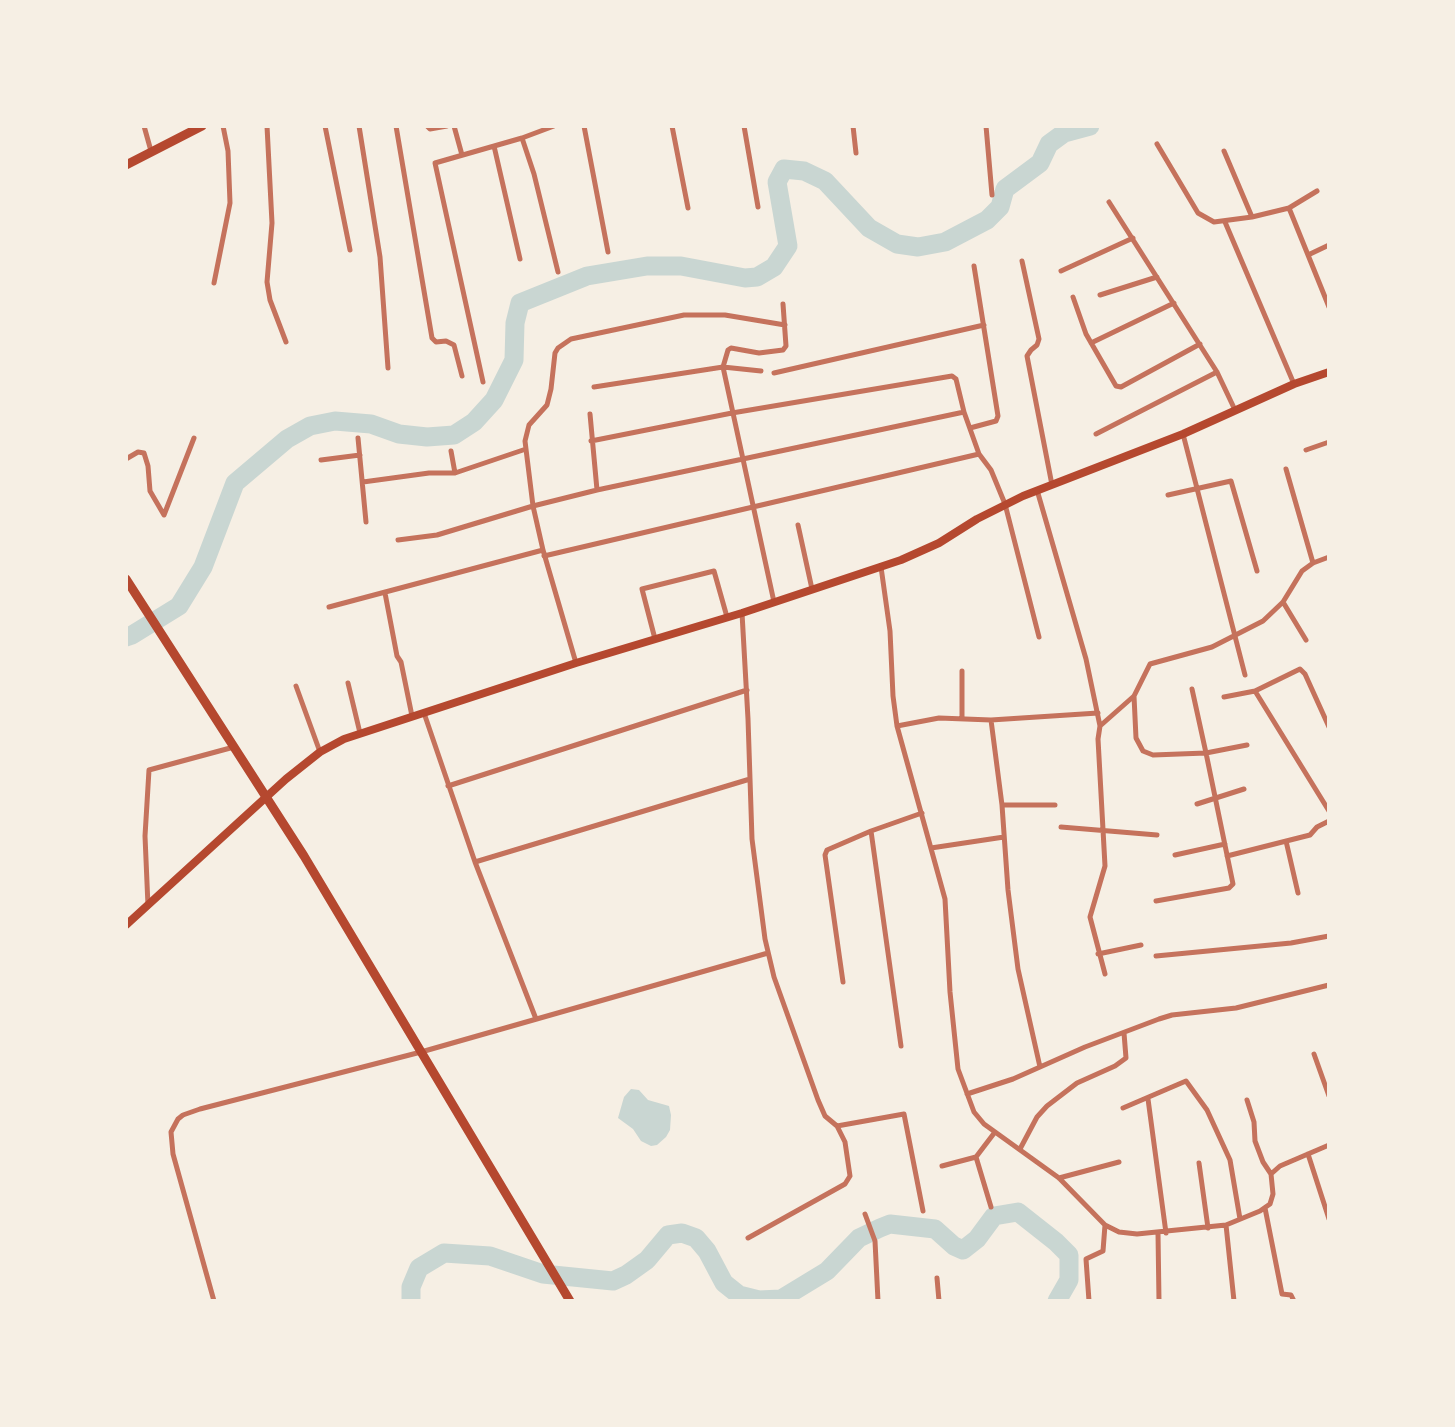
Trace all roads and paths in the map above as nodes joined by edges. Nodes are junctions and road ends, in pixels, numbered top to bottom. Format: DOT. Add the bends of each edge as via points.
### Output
graph roads {
  1 [pos="144,126"];
  2 [pos="202,126"];
  3 [pos="223,126"];
  4 [pos="267,126"];
  5 [pos="325,126"];
  6 [pos="359,126"];
  7 [pos="396,126"];
  8 [pos="427,126"];
  9 [pos="447,126"];
  10 [pos="454,126"];
  11 [pos="554,126"];
  12 [pos="584,126"];
  13 [pos="671,126"];
  14 [pos="744,126"];
  15 [pos="853,126"];
  16 [pos="986,126"];
  17 [pos="522,138"];
  18 [pos="1157,144"];
  19 [pos="494,146"];
  20 [pos="151,151"];
  21 [pos="1224,151"];
  22 [pos="856,153"];
  23 [pos="462,155"];
  24 [pos="126,165"];
  25 [pos="1317,191"];
  26 [pos="992,195"];
  27 [pos="1110,202"];
  28 [pos="758,207"];
  29 [pos="688,208"];
  30 [pos="1289,208"];
  31 [pos="1252,217"];
  32 [pos="1225,222"];
  33 [pos="1133,238"];
  34 [pos="1329,245"];
  35 [pos="350,250"];
  36 [pos="608,252"];
  37 [pos="1308,255"];
  38 [pos="520,259"];
  39 [pos="1022,261"];
  40 [pos="974,266"];
  41 [pos="1061,271"];
  42 [pos="558,272"];
  43 [pos="1157,277"];
  44 [pos="214,283"];
  45 [pos="1100,295"];
  46 [pos="1073,297"];
  47 [pos="1174,303"];
  48 [pos="783,304"];
  49 [pos="1329,307"];
  50 [pos="785,325"];
  51 [pos="984,325"];
  52 [pos="286,342"];
  53 [pos="1091,343"];
  54 [pos="1200,344"];
  55 [pos="723,367"];
  56 [pos="388,368"];
  57 [pos="761,371"];
  58 [pos="1217,372"];
  59 [pos="1329,372"];
  60 [pos="774,373"];
  61 [pos="462,376"];
  62 [pos="483,382"];
  63 [pos="1294,384"];
  64 [pos="594,387"];
  65 [pos="1236,410"];
  66 [pos="964,412"];
  67 [pos="732,413"];
  68 [pos="590,414"];
  69 [pos="970,428"];
  70 [pos="1096,434"];
  71 [pos="1183,434"];
  72 [pos="194,438"];
  73 [pos="358,438"];
  74 [pos="591,441"];
  75 [pos="1329,442"];
  76 [pos="526,449"];
  77 [pos="1306,450"];
  78 [pos="451,452"];
  79 [pos="979,454"];
  80 [pos="360,455"];
  81 [pos="126,459"];
  82 [pos="744,459"];
  83 [pos="321,460"];
  84 [pos="1286,470"];
  85 [pos="455,473"];
  86 [pos="363,482"];
  87 [pos="1052,485"];
  88 [pos="1196,488"];
  89 [pos="597,490"];
  90 [pos="1037,490"];
  91 [pos="1167,495"];
  92 [pos="1004,504"];
  93 [pos="533,506"];
  94 [pos="755,508"];
  95 [pos="366,522"];
  96 [pos="798,525"];
  97 [pos="398,540"];
  98 [pos="544,553"];
  99 [pos="1329,557"];
  100 [pos="1313,562"];
  101 [pos="881,567"];
  102 [pos="1257,571"];
  103 [pos="126,579"];
  104 [pos="812,589"];
  105 [pos="385,593"];
  106 [pos="774,601"];
  107 [pos="1283,602"];
  108 [pos="329,607"];
  109 [pos="742,613"];
  110 [pos="727,617"];
  111 [pos="1236,635"];
  112 [pos="1039,637"];
  113 [pos="654,639"];
  114 [pos="1306,640"];
  115 [pos="576,663"];
  116 [pos="962,671"];
  117 [pos="1245,675"];
  118 [pos="348,683"];
  119 [pos="296,686"];
  120 [pos="1192,689"];
  121 [pos="747,690"];
  122 [pos="1255,691"];
  123 [pos="1134,696"];
  124 [pos="1224,697"];
  125 [pos="424,712"];
  126 [pos="1098,713"];
  127 [pos="412,716"];
  128 [pos="962,719"];
  129 [pos="990,720"];
  130 [pos="897,726"];
  131 [pos="1100,726"];
  132 [pos="1329,727"];
  133 [pos="360,733"];
  134 [pos="1247,745"];
  135 [pos="234,747"];
  136 [pos="320,752"];
  137 [pos="1206,753"];
  138 [pos="750,779"];
  139 [pos="448,786"];
  140 [pos="1244,789"];
  141 [pos="267,798"];
  142 [pos="1216,799"];
  143 [pos="1002,804"];
  144 [pos="1197,804"];
  145 [pos="1055,805"];
  146 [pos="1329,811"];
  147 [pos="922,813"];
  148 [pos="1329,821"];
  149 [pos="1061,827"];
  150 [pos="1102,830"];
  151 [pos="871,831"];
  152 [pos="1157,835"];
  153 [pos="1004,837"];
  154 [pos="1286,841"];
  155 [pos="1225,844"];
  156 [pos="931,848"];
  157 [pos="1175,855"];
  158 [pos="1227,856"];
  159 [pos="475,862"];
  160 [pos="1298,893"];
  161 [pos="1156,901"];
  162 [pos="148,906"];
  163 [pos="126,925"];
  164 [pos="1329,936"];
  165 [pos="1141,946"];
  166 [pos="768,953"];
  167 [pos="1098,954"];
  168 [pos="1156,956"];
  169 [pos="1105,974"];
  170 [pos="843,982"];
  171 [pos="1329,985"];
  172 [pos="536,1019"];
  173 [pos="1124,1033"];
  174 [pos="901,1046"];
  175 [pos="421,1052"];
  176 [pos="1314,1054"];
  177 [pos="1040,1067"];
  178 [pos="967,1094"];
  179 [pos="1329,1096"];
  180 [pos="1148,1100"];
  181 [pos="1247,1100"];
  182 [pos="1123,1108"];
  183 [pos="836,1126"];
  184 [pos="995,1132"];
  185 [pos="1329,1145"];
  186 [pos="1020,1149"];
  187 [pos="1308,1154"];
  188 [pos="976,1157"];
  189 [pos="1119,1162"];
  190 [pos="1199,1163"];
  191 [pos="942,1166"];
  192 [pos="1271,1174"];
  193 [pos="1059,1178"];
  194 [pos="991,1207"];
  195 [pos="1265,1208"];
  196 [pos="923,1211"];
  197 [pos="865,1214"];
  198 [pos="1240,1219"];
  199 [pos="1329,1219"];
  200 [pos="1105,1225"];
  201 [pos="1226,1225"];
  202 [pos="1208,1228"];
  203 [pos="1158,1233"];
  204 [pos="1166,1233"];
  205 [pos="748,1238"];
  206 [pos="937,1278"];
  207 [pos="214,1297"];
  208 [pos="570,1301"];
  209 [pos="878,1301"];
  210 [pos="939,1301"];
  211 [pos="1089,1301"];
  212 [pos="1159,1301"];
  213 [pos="1234,1301"];
  214 [pos="1294,1301"];
  1 -- 20 [label="street"];
  2 -- 20 [label="highway"];
  3 -- 44 [label="street" via="230,202"];
  4 -- 52 [label="street" via="272,223 267,282"];
  5 -- 35 [label="street"];
  6 -- 56 [label="street" via="380,257"];
  7 -- 61 [label="street" via="432,338 454,345"];
  8 -- 9 [label="street"];
  10 -- 23 [label="street"];
  11 -- 17 [label="street"];
  12 -- 36 [label="street"];
  13 -- 29 [label="street"];
  14 -- 28 [label="street"];
  15 -- 22 [label="street"];
  16 -- 26 [label="street"];
  17 -- 19 [label="street"];
  17 -- 42 [label="street"];
  18 -- 32 [label="street" via="1198,213"];
  19 -- 23 [label="street"];
  19 -- 38 [label="street"];
  20 -- 24 [label="highway"];
  21 -- 31 [label="street"];
  23 -- 62 [label="street" via="435,163"];
  25 -- 30 [label="street"];
  27 -- 33 [label="street"];
  30 -- 31 [label="street"];
  30 -- 37 [label="street"];
  31 -- 32 [label="street"];
  32 -- 63 [label="street"];
  33 -- 41 [label="street"];
  33 -- 43 [label="street"];
  34 -- 37 [label="street"];
  37 -- 49 [label="street"];
  39 -- 87 [label="street" via="1039,339 1027,356"];
  40 -- 51 [label="street"];
  43 -- 45 [label="street"];
  43 -- 47 [label="street"];
  46 -- 53 [label="street"];
  47 -- 53 [label="street"];
  47 -- 54 [label="street"];
  48 -- 50 [label="street"];
  50 -- 55 [label="street" via="785,349 760,353 729,348"];
  50 -- 76 [label="street" via="725,315 684,315 571,339 555,353 547,405 529,425"];
  51 -- 60 [label="street"];
  51 -- 69 [label="street" via="998,416 996,421"];
  53 -- 54 [label="street" via="1118,387"];
  54 -- 58 [label="street"];
  55 -- 57 [label="street"];
  55 -- 64 [label="street"];
  55 -- 67 [label="street"];
  58 -- 65 [label="street"];
  58 -- 70 [label="street"];
  59 -- 63 [label="main road"];
  63 -- 65 [label="main road"];
  65 -- 71 [label="main road"];
  66 -- 67 [label="street" via="956,379 949,375"];
  66 -- 69 [label="street"];
  66 -- 82 [label="street"];
  67 -- 74 [label="street"];
  67 -- 82 [label="street"];
  68 -- 74 [label="street"];
  69 -- 79 [label="street"];
  71 -- 87 [label="main road"];
  71 -- 88 [label="street"];
  72 -- 81 [label="street" via="164,515 150,491 144,453"];
  73 -- 80 [label="street"];
  74 -- 89 [label="street"];
  75 -- 77 [label="street"];
  76 -- 85 [label="street"];
  76 -- 93 [label="street"];
  78 -- 85 [label="street"];
  79 -- 92 [label="street" via="991,470"];
  79 -- 94 [label="street"];
  80 -- 83 [label="street"];
  80 -- 86 [label="street"];
  82 -- 89 [label="street"];
  82 -- 94 [label="street"];
  84 -- 100 [label="street"];
  85 -- 86 [label="street"];
  86 -- 95 [label="street"];
  87 -- 90 [label="main road"];
  88 -- 91 [label="street"];
  88 -- 102 [label="street" via="1231,481"];
  88 -- 111 [label="street"];
  89 -- 93 [label="street"];
  90 -- 92 [label="main road"];
  90 -- 126 [label="street"];
  92 -- 101 [label="main road" via="939,543"];
  92 -- 112 [label="street"];
  93 -- 97 [label="street" via="437,535"];
  93 -- 98 [label="street"];
  94 -- 98 [label="street"];
  94 -- 106 [label="street"];
  96 -- 104 [label="street"];
  98 -- 105 [label="street"];
  98 -- 115 [label="street"];
  99 -- 100 [label="street"];
  100 -- 107 [label="street" via="1302,570"];
  101 -- 104 [label="main road"];
  101 -- 130 [label="street"];
  103 -- 135 [label="highway"];
  104 -- 106 [label="main road"];
  105 -- 108 [label="street"];
  105 -- 127 [label="street"];
  106 -- 109 [label="main road"];
  107 -- 111 [label="street"];
  107 -- 114 [label="street"];
  109 -- 110 [label="main road"];
  109 -- 121 [label="street"];
  110 -- 113 [label="main road"];
  110 -- 113 [label="street" via="715,571 642,589"];
  111 -- 117 [label="street"];
  111 -- 123 [label="street" via="1212,647 1153,662"];
  113 -- 115 [label="main road"];
  115 -- 125 [label="main road"];
  116 -- 128 [label="street"];
  118 -- 133 [label="street"];
  119 -- 136 [label="street"];
  120 -- 137 [label="street"];
  121 -- 138 [label="street"];
  121 -- 139 [label="street"];
  122 -- 124 [label="street"];
  122 -- 132 [label="street" via="1302,670"];
  122 -- 146 [label="street"];
  123 -- 131 [label="street"];
  123 -- 137 [label="street" via="1136,738 1143,751 1153,755"];
  125 -- 127 [label="main road"];
  125 -- 139 [label="street"];
  126 -- 129 [label="street"];
  126 -- 131 [label="street"];
  127 -- 133 [label="main road"];
  128 -- 129 [label="street"];
  128 -- 130 [label="street"];
  129 -- 143 [label="street"];
  130 -- 147 [label="street"];
  131 -- 150 [label="street"];
  133 -- 136 [label="main road"];
  134 -- 137 [label="street"];
  135 -- 141 [label="highway"];
  135 -- 162 [label="street" via="149,770 145,836"];
  136 -- 141 [label="main road"];
  137 -- 142 [label="street"];
  138 -- 159 [label="street"];
  138 -- 166 [label="street" via="752,839"];
  139 -- 159 [label="street"];
  140 -- 142 [label="street"];
  141 -- 162 [label="main road"];
  141 -- 175 [label="highway"];
  142 -- 144 [label="street"];
  142 -- 155 [label="street"];
  143 -- 145 [label="street"];
  143 -- 153 [label="street"];
  147 -- 151 [label="street"];
  147 -- 156 [label="street"];
  148 -- 154 [label="street" via="1310,835"];
  149 -- 150 [label="street"];
  150 -- 152 [label="street"];
  150 -- 167 [label="street" via="1105,866 1090,917"];
  151 -- 170 [label="street" via="827,850 825,855"];
  151 -- 174 [label="street"];
  153 -- 156 [label="street"];
  153 -- 177 [label="street" via="1018,969"];
  154 -- 158 [label="street"];
  154 -- 160 [label="street"];
  155 -- 157 [label="street"];
  155 -- 158 [label="street"];
  156 -- 178 [label="street" via="945,899 957,1062"];
  158 -- 161 [label="street" via="1231,887"];
  159 -- 172 [label="street"];
  162 -- 163 [label="main road"];
  164 -- 168 [label="street"];
  165 -- 167 [label="street"];
  166 -- 172 [label="street"];
  166 -- 183 [label="street" via="821,1110"];
  167 -- 169 [label="street"];
  171 -- 173 [label="street" via="1236,1009 1172,1015"];
  172 -- 175 [label="street"];
  173 -- 177 [label="street"];
  173 -- 186 [label="street" via="1126,1058 1077,1083 1047,1106"];
  175 -- 207 [label="street" via="200,1109 178,1119 172,1132 173,1154"];
  175 -- 208 [label="highway"];
  176 -- 179 [label="street"];
  177 -- 178 [label="street"];
  178 -- 184 [label="street" via="974,1112"];
  180 -- 182 [label="street"];
  180 -- 198 [label="street" via="1186,1081 1207,1110 1230,1160"];
  180 -- 204 [label="street"];
  181 -- 192 [label="street" via="1255,1141"];
  183 -- 196 [label="street" via="904,1114"];
  183 -- 205 [label="street" via="845,1142 849,1181"];
  184 -- 186 [label="street"];
  184 -- 188 [label="street"];
  185 -- 187 [label="street"];
  186 -- 193 [label="street"];
  187 -- 192 [label="street"];
  187 -- 199 [label="street"];
  188 -- 191 [label="street"];
  188 -- 194 [label="street"];
  189 -- 193 [label="street"];
  190 -- 202 [label="street"];
  192 -- 195 [label="street" via="1273,1198"];
  193 -- 200 [label="street"];
  195 -- 198 [label="street"];
  195 -- 214 [label="street" via="1282,1294 1291,1295"];
  197 -- 209 [label="street" via="875,1241"];
  198 -- 201 [label="street"];
  200 -- 203 [label="street" via="1128,1234"];
  200 -- 211 [label="street" via="1103,1251 1086,1259"];
  201 -- 202 [label="street"];
  201 -- 213 [label="street"];
  202 -- 204 [label="street"];
  203 -- 204 [label="street"];
  203 -- 212 [label="street"];
  206 -- 210 [label="street"];
}
